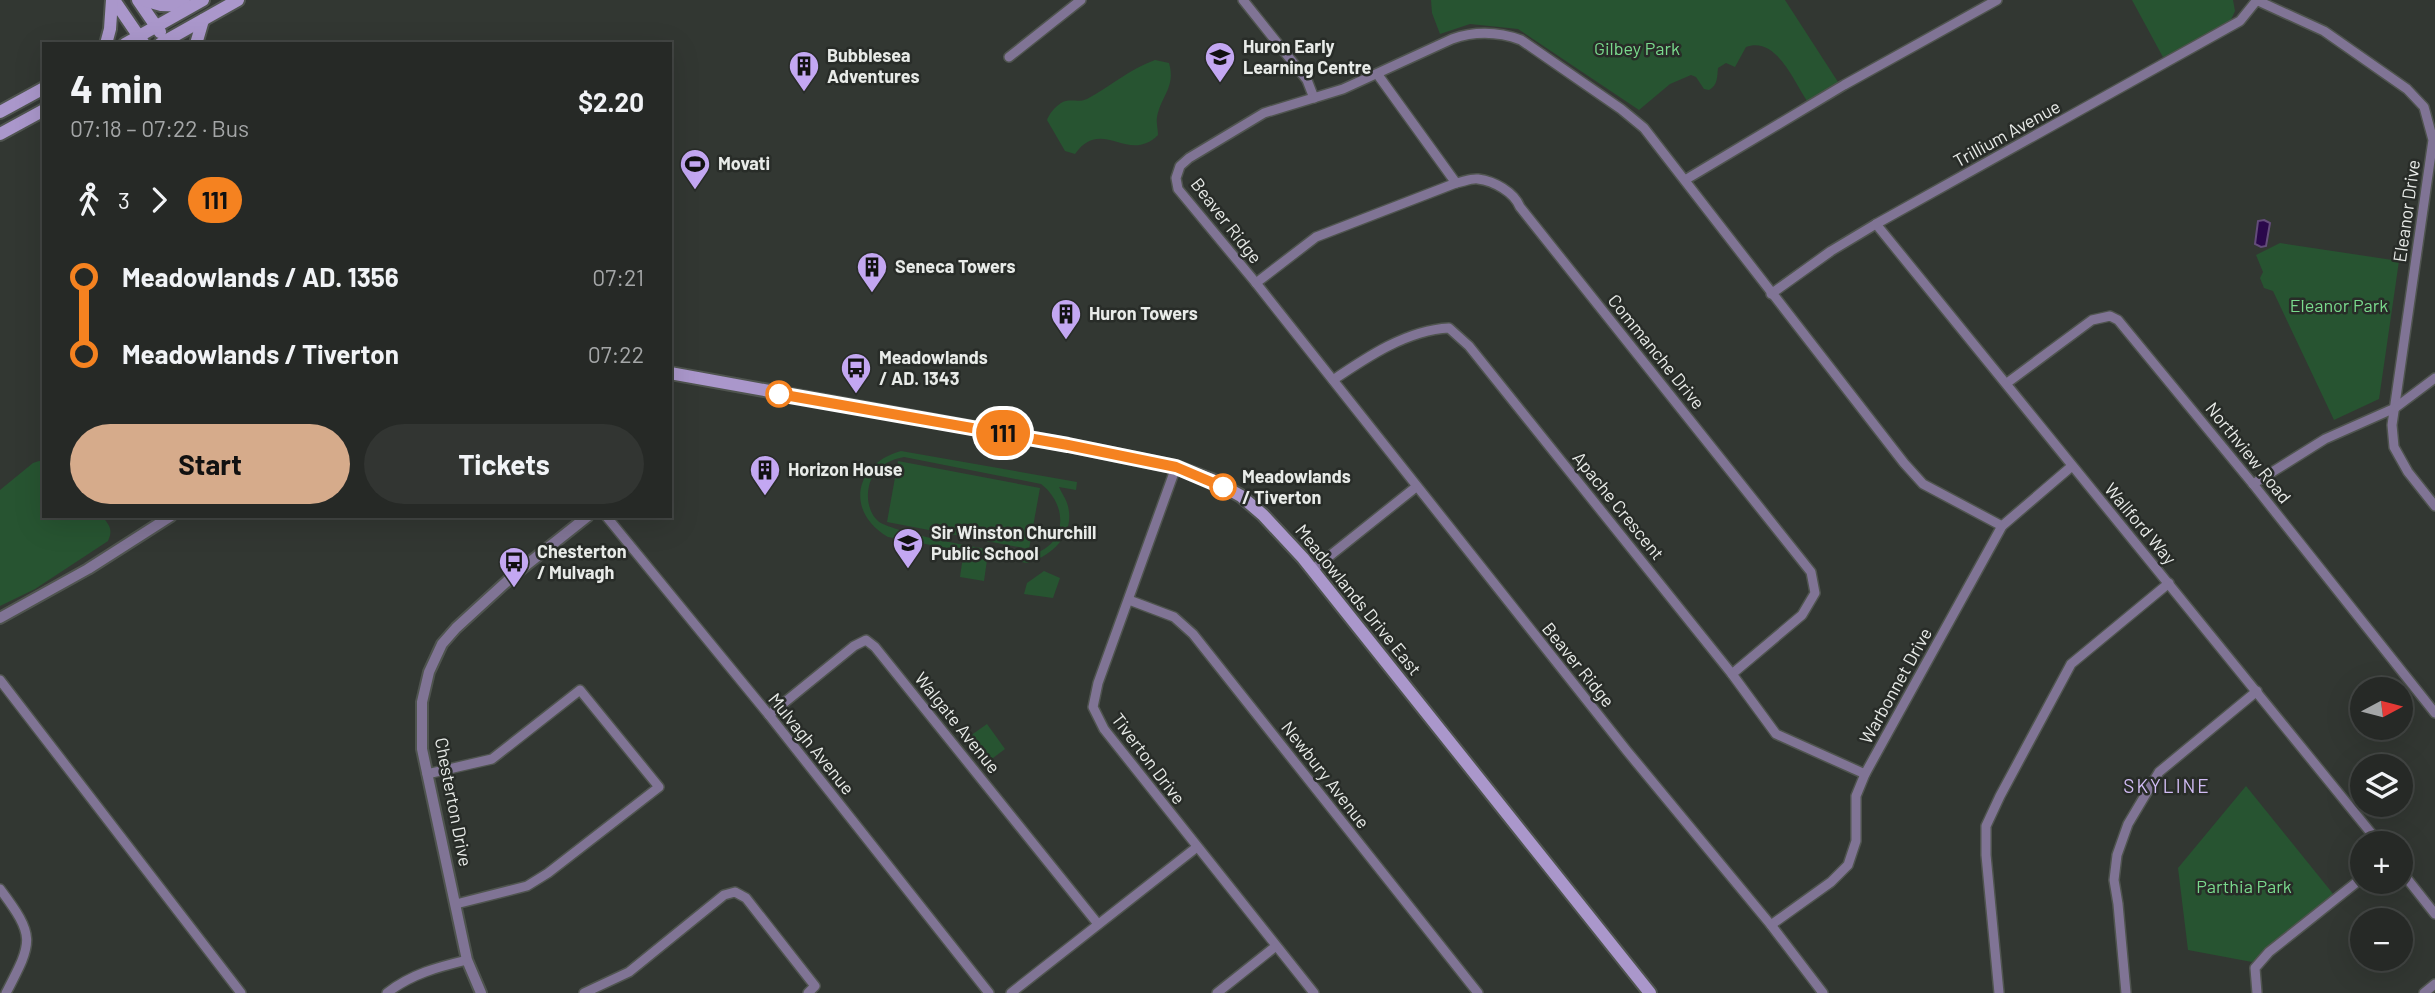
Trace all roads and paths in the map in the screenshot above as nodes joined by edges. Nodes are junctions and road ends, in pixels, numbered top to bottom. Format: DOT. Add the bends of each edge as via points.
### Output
graph roads {
  1 [pos="113,0"];
  2 [pos="138,0"];
  3 [pos="144,0"];
  4 [pos="238,0"];
  5 [pos="1081,0"];
  6 [pos="1243,0"];
  7 [pos="1997,0"];
  8 [pos="2257,0"];
  9 [pos="198,3"];
  10 [pos="203,20"];
  11 [pos="156,26"];
  12 [pos="141,40"];
  13 [pos="107,42"];
  14 [pos="164,42"];
  15 [pos="167,42"];
  16 [pos="197,42"];
  17 [pos="1009,57"];
  18 [pos="1378,75"];
  19 [pos="42,89"];
  20 [pos="1314,98"];
  21 [pos="42,111"];
  22 [pos="0,112"];
  23 [pos="0,134"];
  24 [pos="1685,180"];
  25 [pos="1455,183"];
  26 [pos="1876,224"];
  27 [pos="1256,283"];
  28 [pos="1771,294"];
  29 [pos="672,373"];
  30 [pos="2435,378"];
  31 [pos="1333,380"];
  32 [pos="2007,383"];
  33 [pos="2395,408"];
  34 [pos="2072,466"];
  35 [pos="1176,467"];
  36 [pos="2253,484"];
  37 [pos="1416,487"];
  38 [pos="2435,506"];
  39 [pos="168,518"];
  40 [pos="585,518"];
  41 [pos="608,518"];
  42 [pos="2002,526"];
  43 [pos="1312,570"];
  44 [pos="2169,583"];
  45 [pos="1129,600"];
  46 [pos="0,618"];
  47 [pos="1732,674"];
  48 [pos="0,680"];
  49 [pos="2258,691"];
  50 [pos="2435,713"];
  51 [pos="769,715"];
  52 [pos="427,774"];
  53 [pos="1865,774"];
  54 [pos="2370,831"];
  55 [pos="1197,847"];
  56 [pos="2413,886"];
  57 [pos="2350,888"];
  58 [pos="0,889"];
  59 [pos="456,904"];
  60 [pos="2435,914"];
  61 [pos="1098,924"];
  62 [pos="1770,925"];
  63 [pos="1276,946"];
  64 [pos="467,960"];
  65 [pos="2435,984"];
  66 [pos="6,993"];
  67 [pos="241,993"];
  68 [pos="387,993"];
  69 [pos="481,993"];
  70 [pos="584,993"];
  71 [pos="808,993"];
  72 [pos="989,993"];
  73 [pos="1011,993"];
  74 [pos="1217,993"];
  75 [pos="1314,993"];
  76 [pos="1478,993"];
  77 [pos="1650,993"];
  78 [pos="1823,993"];
  79 [pos="1993,993"];
  80 [pos="1999,993"];
  81 [pos="2126,993"];
  82 [pos="2257,993"];
  83 [pos="2424,993"];
  1 -- 12 [label="main road"];
  1 -- 13 [label="main road"];
  2 -- 11 [label="main road"];
  3 -- 9 [label="main road" via="179,7"];
  4 -- 10 [label="main road"];
  5 -- 17 [label="street"];
  6 -- 20 [label="street" via="1307,80"];
  7 -- 24 [label="street"];
  8 -- 26 [label="street, Trillium Avenue" via="2240,21 2206,41"];
  8 -- 33 [label="street, Eleanor Drive" via="2362,56 2424,107 2432,140"];
  9 -- 11 [label="main road"];
  10 -- 15 [label="main road"];
  10 -- 16 [label="main road"];
  11 -- 12 [label="main road"];
  11 -- 14 [label="main road"];
  18 -- 20 [label="street, Beaver Ridge"];
  18 -- 24 [label="street, Beaver Ridge" via="1466,34 1508,36 1534,47 1634,119"];
  18 -- 25 [label="street"];
  19 -- 22 [label="main road"];
  20 -- 27 [label="street, Beaver Ridge" via="1264,113 1227,134 1189,158 1176,178 1178,189"];
  21 -- 23 [label="main road"];
  24 -- 28 [label="street, Beaver Ridge"];
  25 -- 27 [label="street" via="1316,237"];
  25 -- 47 [label="street, Commanche Drive" via="1477,179 1500,186 1518,201 1811,572 1815,593 1802,615"];
  26 -- 28 [label="street, Trillium Avenue"];
  26 -- 32 [label="street, Wallford Way"];
  27 -- 31 [label="street, Beaver Ridge"];
  28 -- 42 [label="street, Beaver Ridge" via="1923,484"];
  29 -- 35 [label="main road, Meadowlands Drive East"];
  30 -- 33 [label="street"];
  31 -- 37 [label="street, Beaver Ridge"];
  31 -- 47 [label="street, Apache Crescent" via="1377,351 1434,329 1449,328 1469,346"];
  32 -- 34 [label="street, Wallford Way"];
  32 -- 36 [label="street, Northview Road" via="2092,320 2110,316 2124,327"];
  33 -- 36 [label="street" via="2325,439"];
  33 -- 38 [label="street, Eleanor Drive" via="2394,447"];
  34 -- 42 [label="street, Warbonnet Drive"];
  34 -- 44 [label="street, Wallford Way"];
  35 -- 43 [label="main road, Meadowlands Drive East" via="1241,496 1273,524"];
  35 -- 45 [label="street, Tiverton Drive"];
  36 -- 50 [label="street, Northview Road"];
  37 -- 43 [label="street"];
  37 -- 62 [label="street, Beaver Ridge"];
  39 -- 46 [label="street"];
  40 -- 52 [label="street, Chesterton Drive" via="514,574 442,644 422,702"];
  41 -- 51 [label="street, Mulvagh Avenue"];
  42 -- 53 [label="street, Warbonnet Drive"];
  43 -- 77 [label="main road, Meadowlands Drive East"];
  44 -- 49 [label="street, Wallford Way"];
  44 -- 80 [label="street" via="2071,664 1986,826"];
  45 -- 55 [label="street, Tiverton Drive" via="1093,707 1104,729"];
  45 -- 76 [label="street, Newbury Avenue" via="1174,617 1193,634"];
  47 -- 53 [label="street, Apache Crescent" via="1776,734"];
  48 -- 67 [label="street"];
  49 -- 54 [label="street, Wallford Way"];
  49 -- 81 [label="street" via="2159,772 2128,824 2114,880"];
  51 -- 61 [label="street, Walgate Avenue" via="866,640"];
  51 -- 72 [label="street, Mulvagh Avenue"];
  52 -- 59 [label="street, Chesterton Drive"];
  52 -- 59 [label="street" via="492,759 580,690 659,788 527,886"];
  53 -- 62 [label="street, Warbonnet Drive" via="1856,796 1856,841 1848,865"];
  55 -- 61 [label="street"];
  55 -- 63 [label="street, Tiverton Drive"];
  56 -- 60 [label="street"];
  57 -- 82 [label="street" via="2269,952 2255,968"];
  58 -- 66 [label="street" via="20,915 28,938 23,961"];
  59 -- 64 [label="street, Chesterton Drive"];
  61 -- 73 [label="street"];
  62 -- 78 [label="street, Beaver Ridge"];
  63 -- 74 [label="street"];
  63 -- 75 [label="street, Tiverton Drive"];
  64 -- 68 [label="street" via="403,980"];
  64 -- 69 [label="street, Chesterton Drive"];
  65 -- 83 [label="street"];
  70 -- 71 [label="street" via="629,972 724,895 735,892 746,898 815,986"];
  79 -- 80 [label="street"];
}
